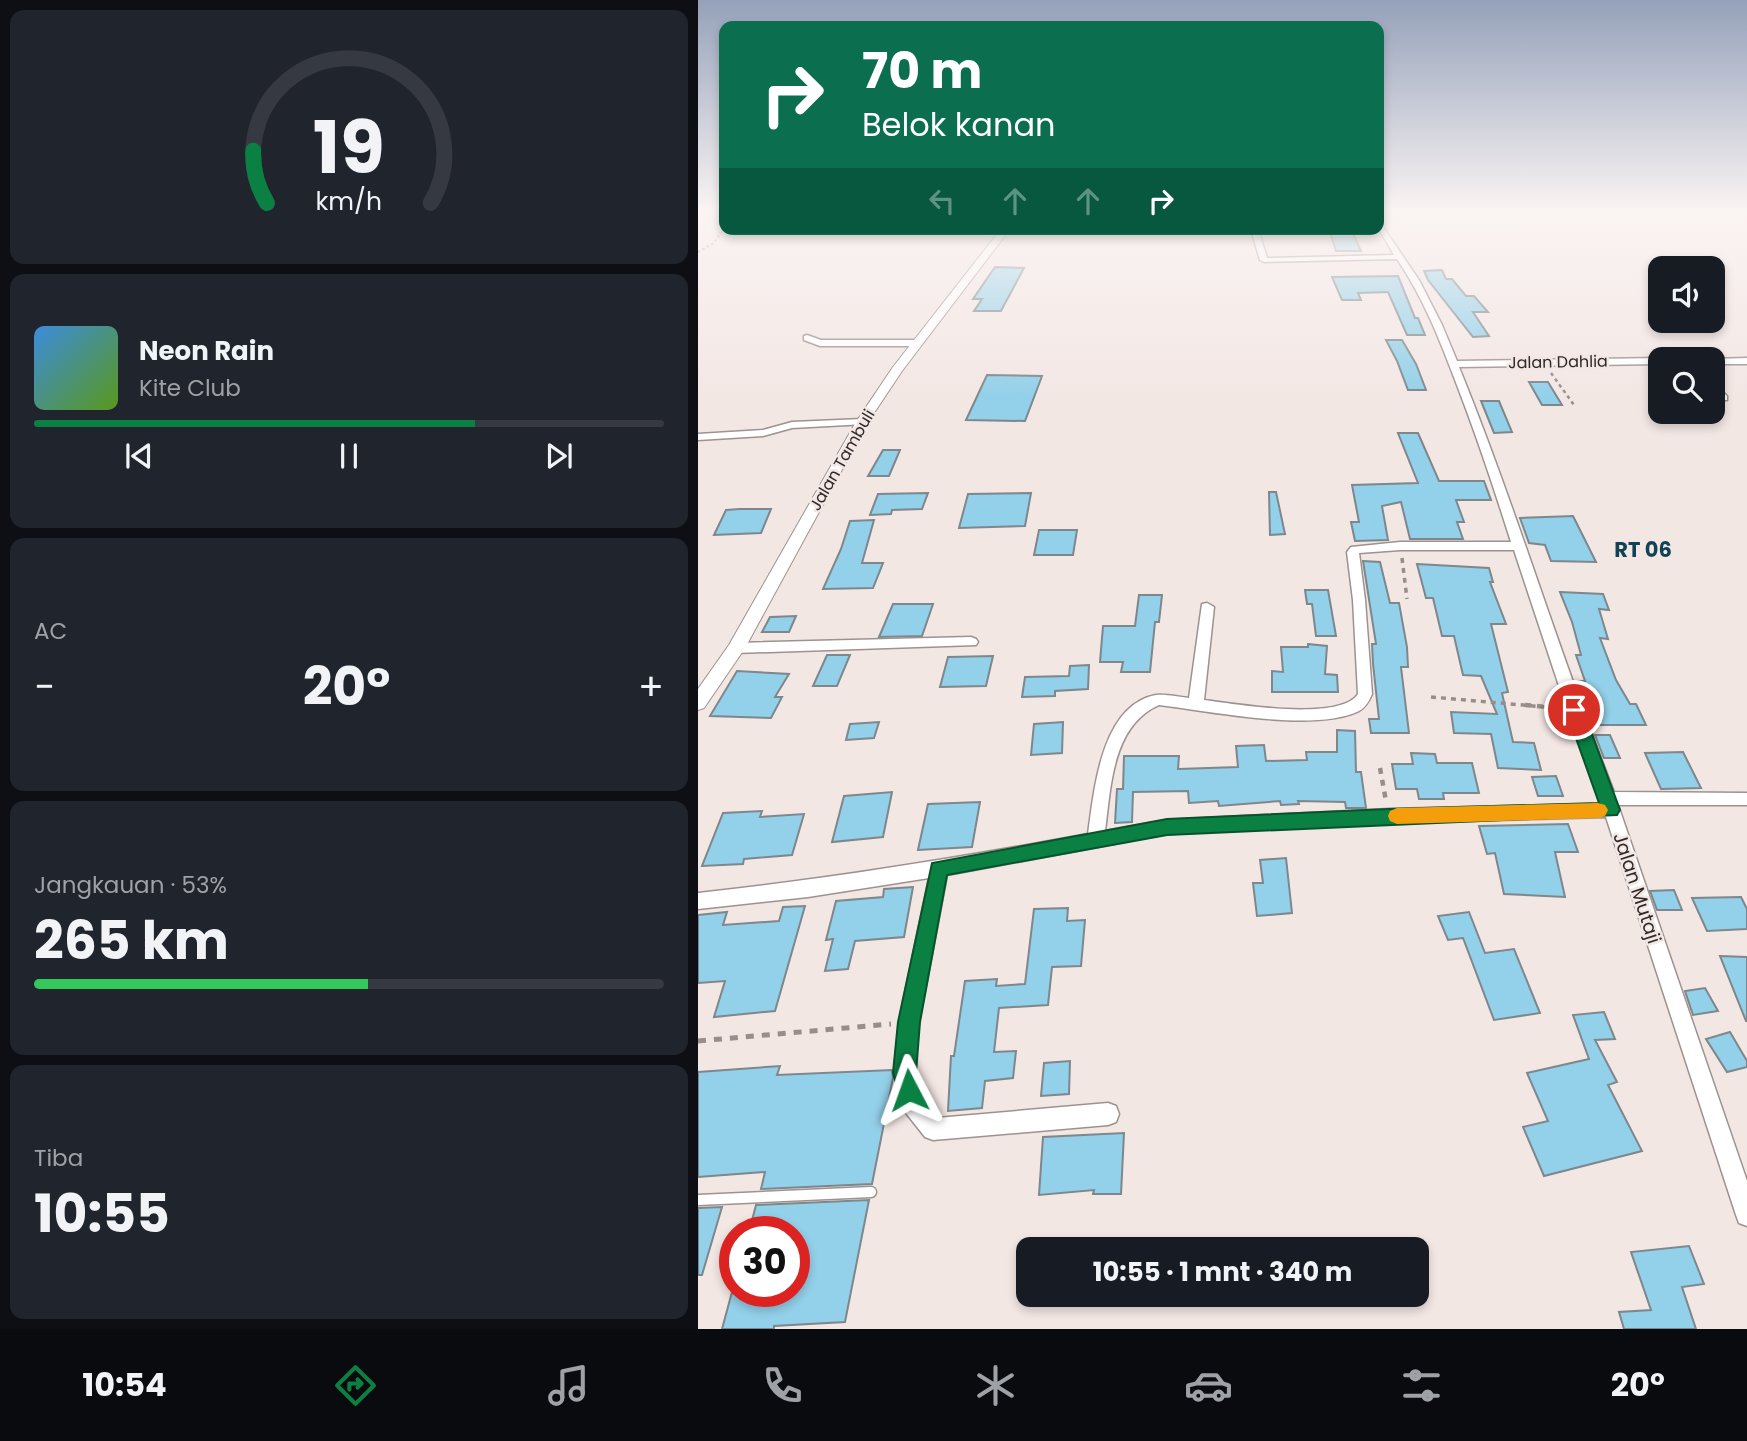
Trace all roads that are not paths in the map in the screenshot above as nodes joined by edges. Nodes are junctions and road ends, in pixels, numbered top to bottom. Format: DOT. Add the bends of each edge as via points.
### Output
graph roads {
  1 [pos="971,273"];
  2 [pos="1409,273"];
  3 [pos="807,338"];
  4 [pos="916,343"];
  5 [pos="1648,361"];
  6 [pos="1725,361"];
  7 [pos="1747,361"];
  8 [pos="1455,364"];
  9 [pos="862,422"];
  10 [pos="698,437"];
  11 [pos="1520,546"];
  12 [pos="1207,607"];
  13 [pos="971,642"];
  14 [pos="736,648"];
  15 [pos="698,703"];
  16 [pos="1196,703"];
  17 [pos="1747,799"];
  18 [pos="1609,804"];
  19 [pos="1096,840"];
  20 [pos="939,869"];
  21 [pos="698,901"];
  22 [pos="1108,1114"];
  23 [pos="1742,1187"];
  24 [pos="871,1192"];
  25 [pos="698,1200"];
  26 [pos="1747,1215"];
  1 -- 4 [label="street, Jalan Tambuli"];
  2 -- 8 [label="street, Jalan Mutaji" via="1430,306"];
  3 -- 4 [label="street" via="820,343"];
  4 -- 9 [label="street, Jalan Tambuli"];
  5 -- 8 [label="street, Jalan Dahlia"];
  6 -- 7 [label="street"];
  8 -- 11 [label="street, Jalan Mutaji"];
  9 -- 10 [label="street"];
  9 -- 14 [label="street, Jalan Tambuli"];
  11 -- 16 [label="street" via="1400,546 1353,552 1365,694 1351,709 1308,713"];
  11 -- 18 [label="street, Jalan Mutaji"];
  12 -- 16 [label="street"];
  13 -- 14 [label="street"];
  14 -- 15 [label="street, Jalan Tambuli"];
  16 -- 19 [label="street" via="1158,699 1144,703 1129,716 1106,767"];
  17 -- 18 [label="street"];
  18 -- 19 [label="street" via="1167,827"];
  18 -- 23 [label="street, Jalan Mutaji"];
  19 -- 20 [label="street"];
  20 -- 21 [label="street"];
  20 -- 22 [label="street" via="909,1022 904,1073 913,1106 933,1129"];
  23 -- 26 [label="street, Jalan Mutaji"];
  24 -- 25 [label="lane"];
}
